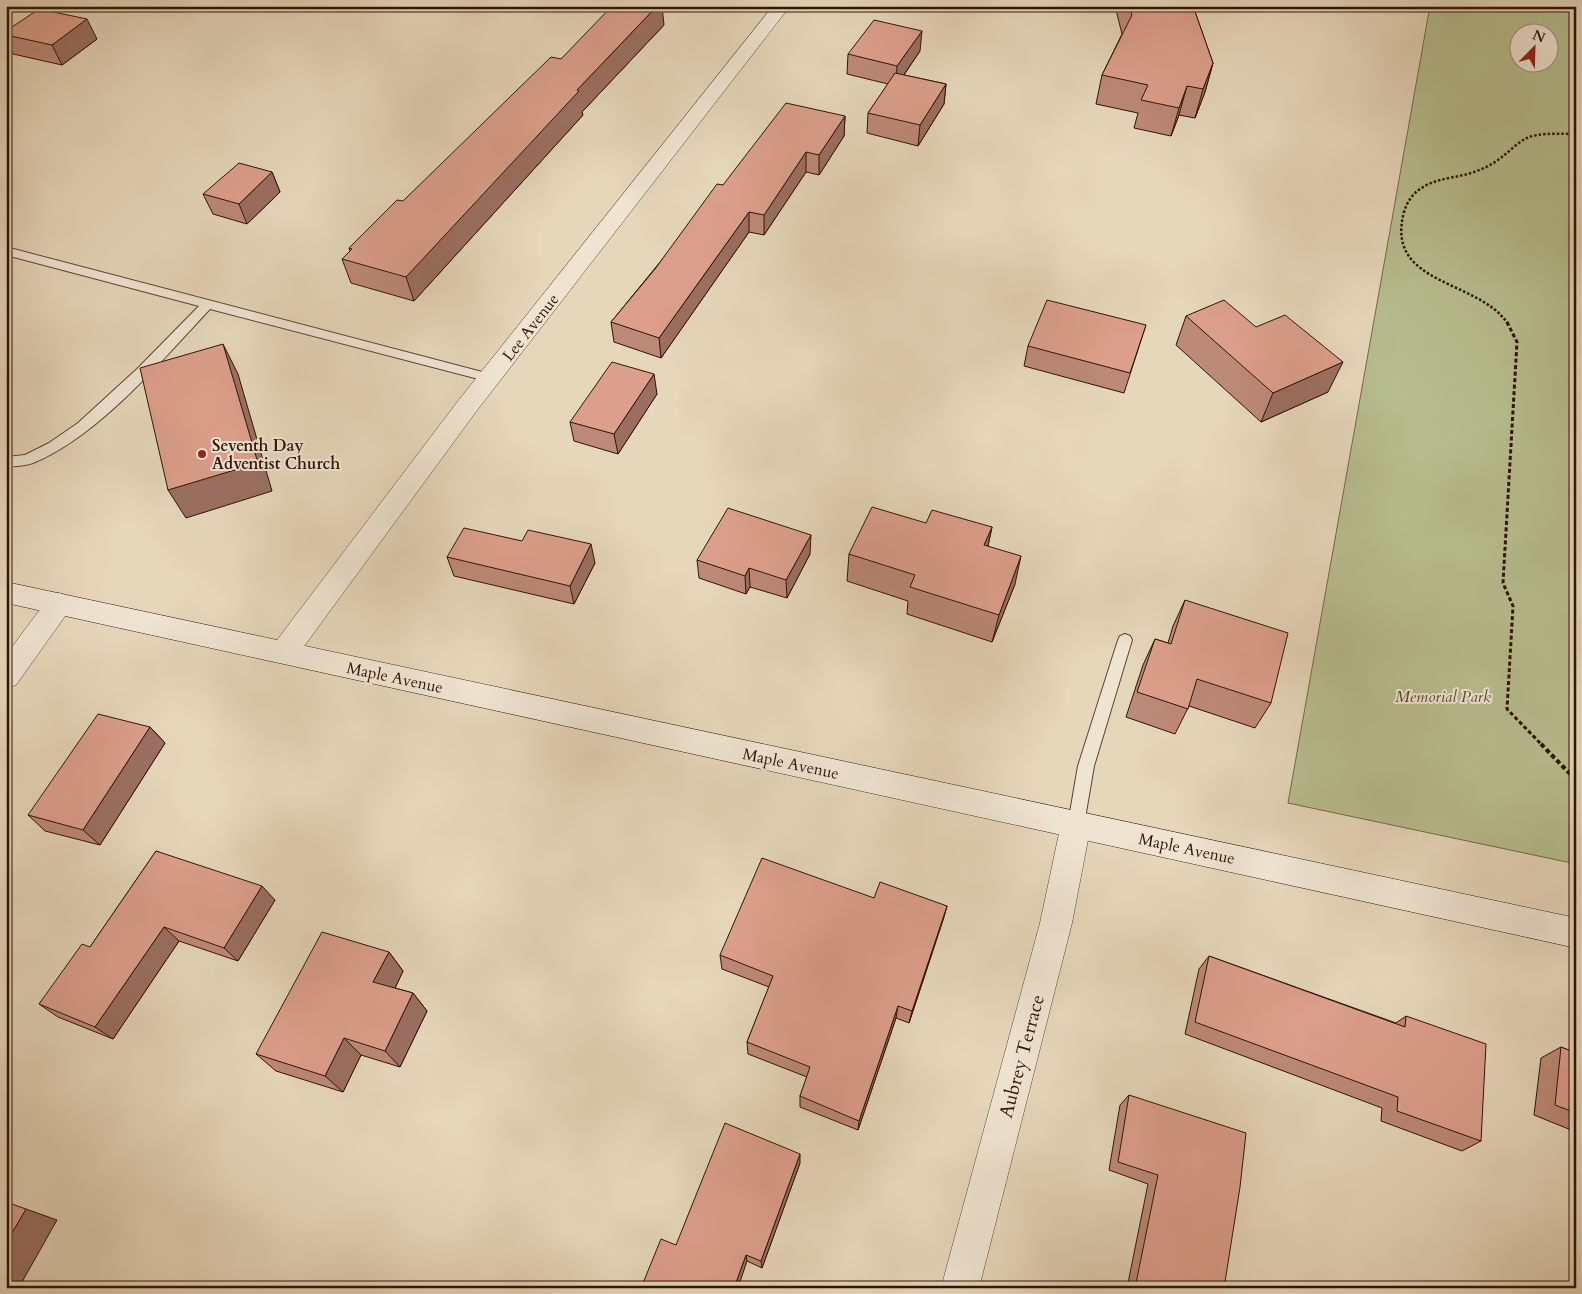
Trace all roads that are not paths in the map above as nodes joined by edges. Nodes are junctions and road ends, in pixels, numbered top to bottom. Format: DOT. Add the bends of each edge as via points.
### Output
graph roads {
  1 [pos="782,6"];
  2 [pos="6,251"];
  3 [pos="208,304"];
  4 [pos="490,378"];
  5 [pos="6,462"];
  6 [pos="6,592"];
  7 [pos="59,604"];
  8 [pos="1125,640"];
  9 [pos="284,652"];
  10 [pos="6,677"];
  11 [pos="1076,824"];
  12 [pos="1576,933"];
  13 [pos="960,1288"];
  1 -- 4 [label="street, Lee Avenue"];
  2 -- 3 [label="lane"];
  3 -- 4 [label="lane"];
  3 -- 5 [label="lane" via="100,413 42,455"];
  4 -- 9 [label="street, Lee Avenue"];
  6 -- 7 [label="street, Maple Avenue"];
  7 -- 9 [label="street, Maple Avenue"];
  7 -- 10 [label="street"];
  8 -- 11 [label="lane" via="1086,766"];
  9 -- 11 [label="street, Maple Avenue"];
  11 -- 12 [label="street, Maple Avenue"];
  11 -- 13 [label="street, Aubrey Terrace" via="1056,923"];
}
